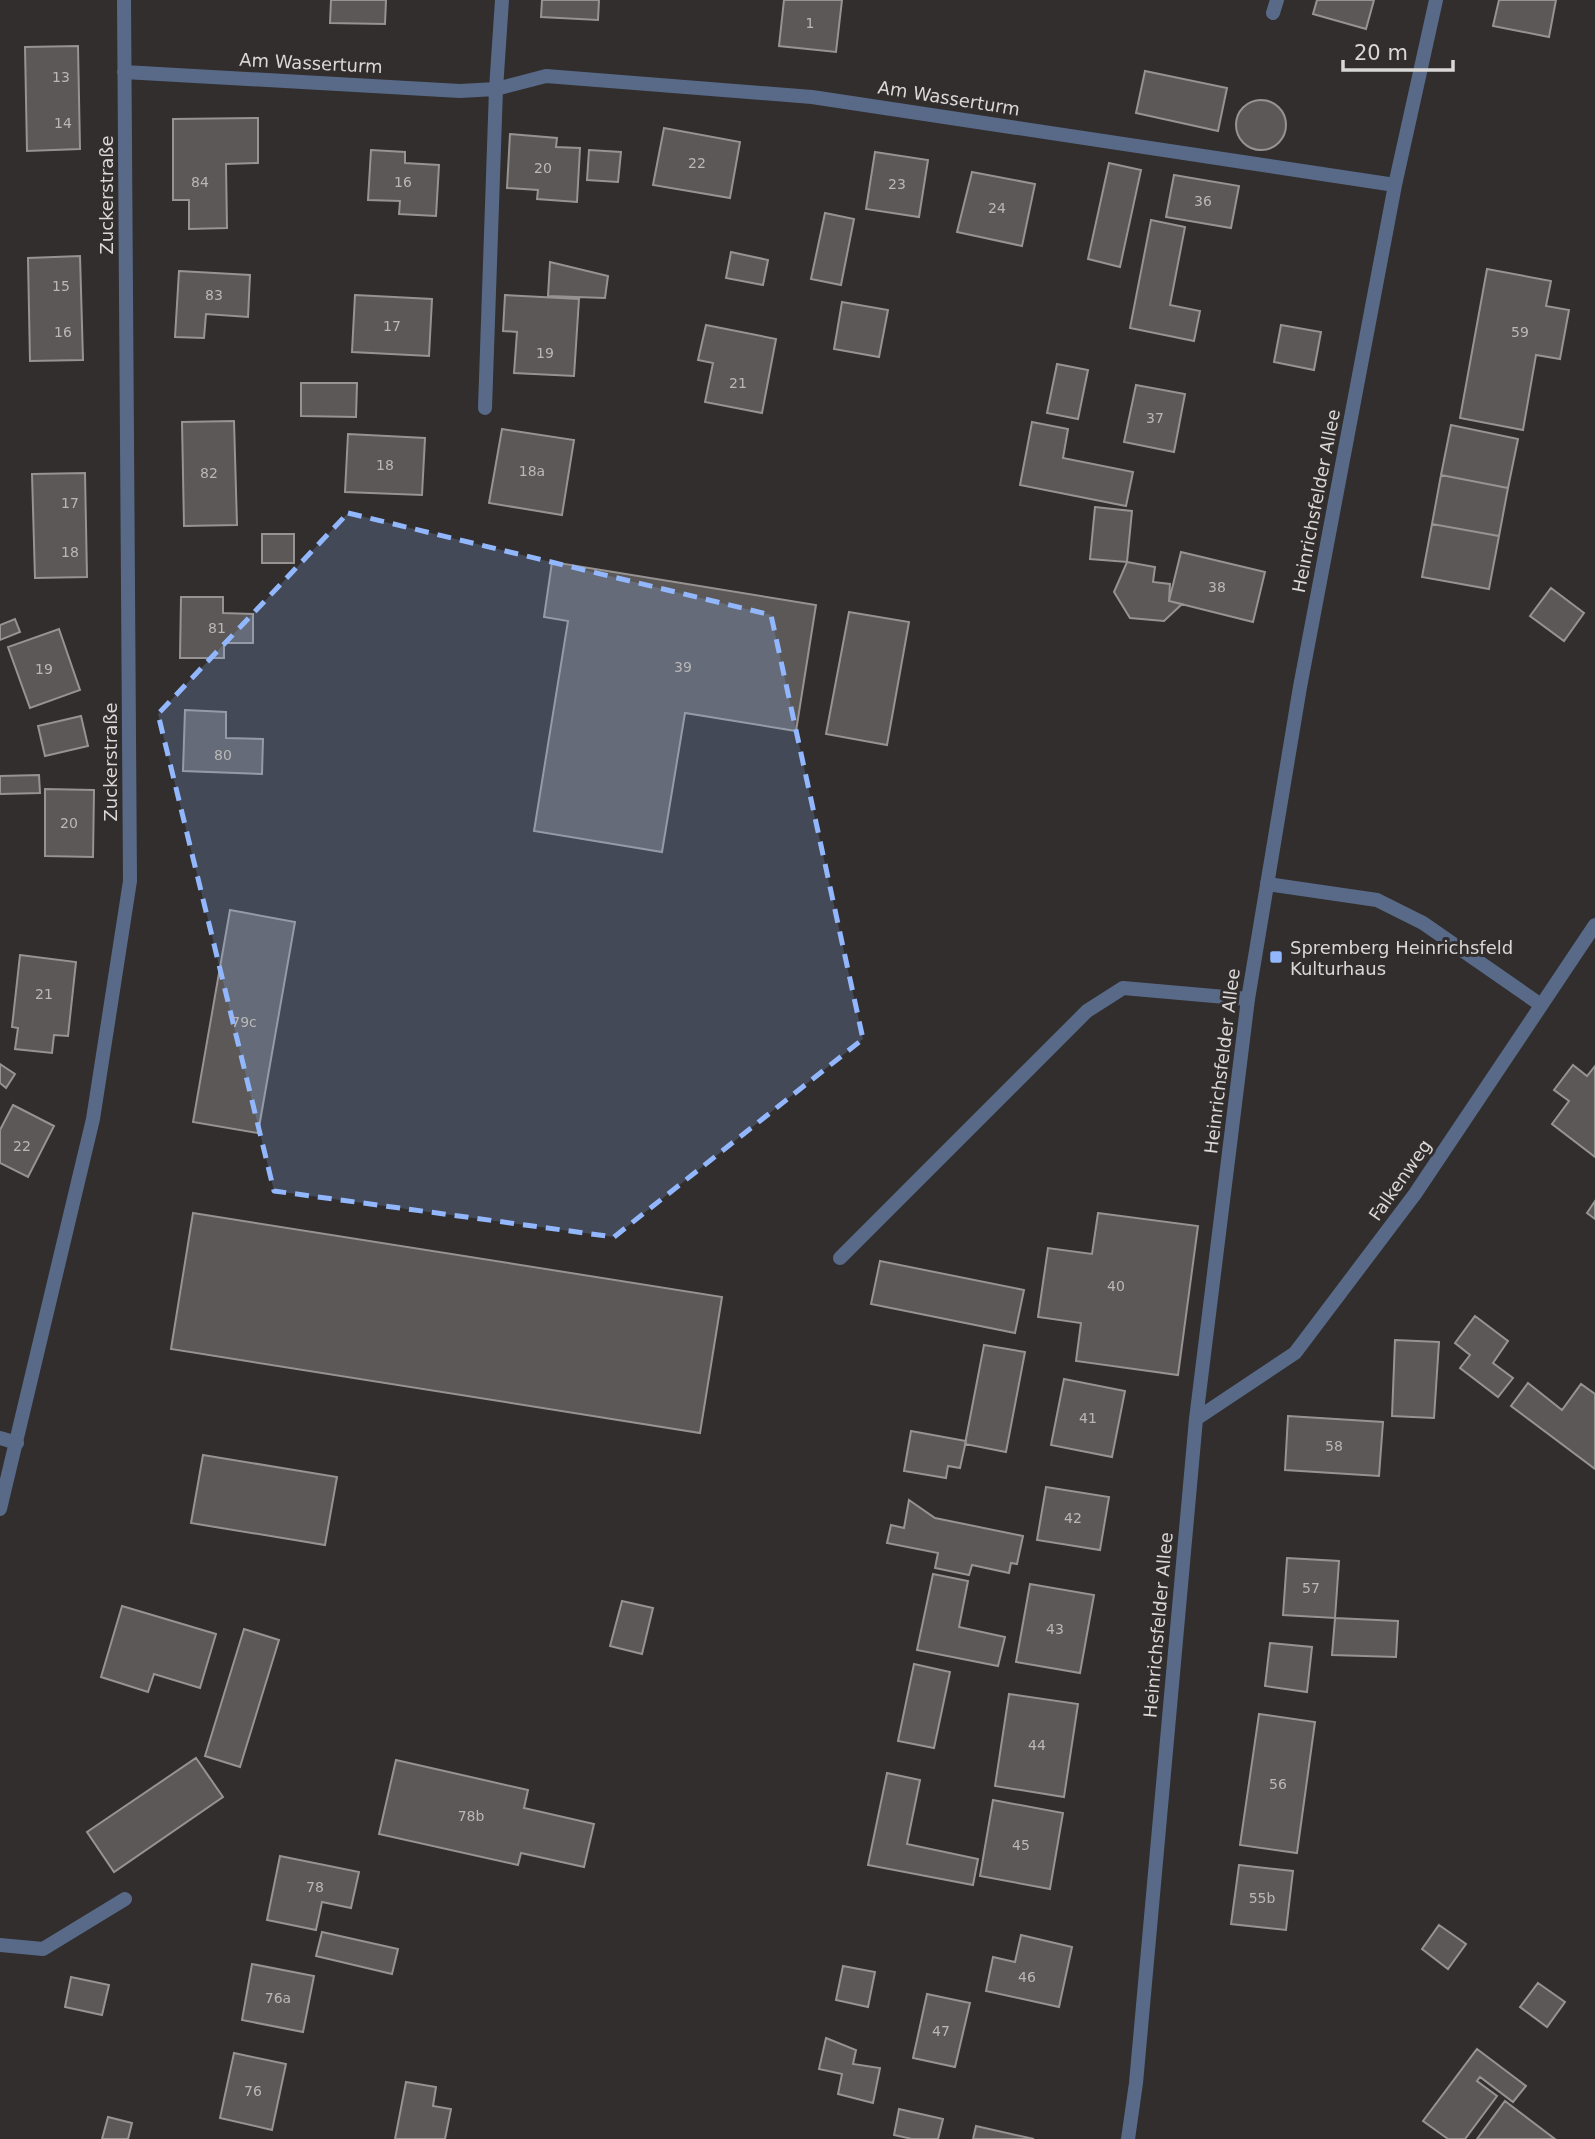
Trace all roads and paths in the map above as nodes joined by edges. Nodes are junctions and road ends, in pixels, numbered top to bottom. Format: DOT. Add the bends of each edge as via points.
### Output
graph roads {
  1 [pos="124,0"];
  2 [pos="502,0"];
  3 [pos="1436,0"];
  4 [pos="124,72"];
  5 [pos="496,89"];
  6 [pos="1395,185"];
  7 [pos="485,408"];
  8 [pos="1267,884"];
  9 [pos="1595,925"];
  10 [pos="1248,999"];
  11 [pos="1542,1005"];
  12 [pos="840,1258"];
  13 [pos="1196,1419"];
  14 [pos="0,1438"];
  15 [pos="17,1443"];
  16 [pos="0,1509"];
  17 [pos="125,1899"];
  18 [pos="0,1945"];
  19 [pos="1128,2139"];
  1 -- 4 [label="street, Zuckerstraße"];
  2 -- 5 [label="street"];
  3 -- 6 [label="street, Heinrichsfelder Allee"];
  4 -- 5 [label="street, Am Wasserturm" via="460,91"];
  4 -- 15 [label="street, Zuckerstraße" via="130,881 93,1119"];
  5 -- 6 [label="street, Am Wasserturm" via="546,76 812,97"];
  5 -- 7 [label="street"];
  6 -- 8 [label="street, Heinrichsfelder Allee"];
  8 -- 10 [label="street, Heinrichsfelder Allee"];
  8 -- 11 [label="street" via="1377,900 1423,923"];
  9 -- 11 [label="street, Falkenweg"];
  10 -- 12 [label="street" via="1123,988 1087,1011"];
  10 -- 13 [label="street, Heinrichsfelder Allee"];
  11 -- 13 [label="street, Falkenweg" via="1415,1194 1295,1353"];
  13 -- 19 [label="street, Heinrichsfelder Allee"];
  14 -- 15 [label="street"];
  15 -- 16 [label="street, Zuckerstraße"];
  17 -- 18 [label="street" via="43,1949"];
}
